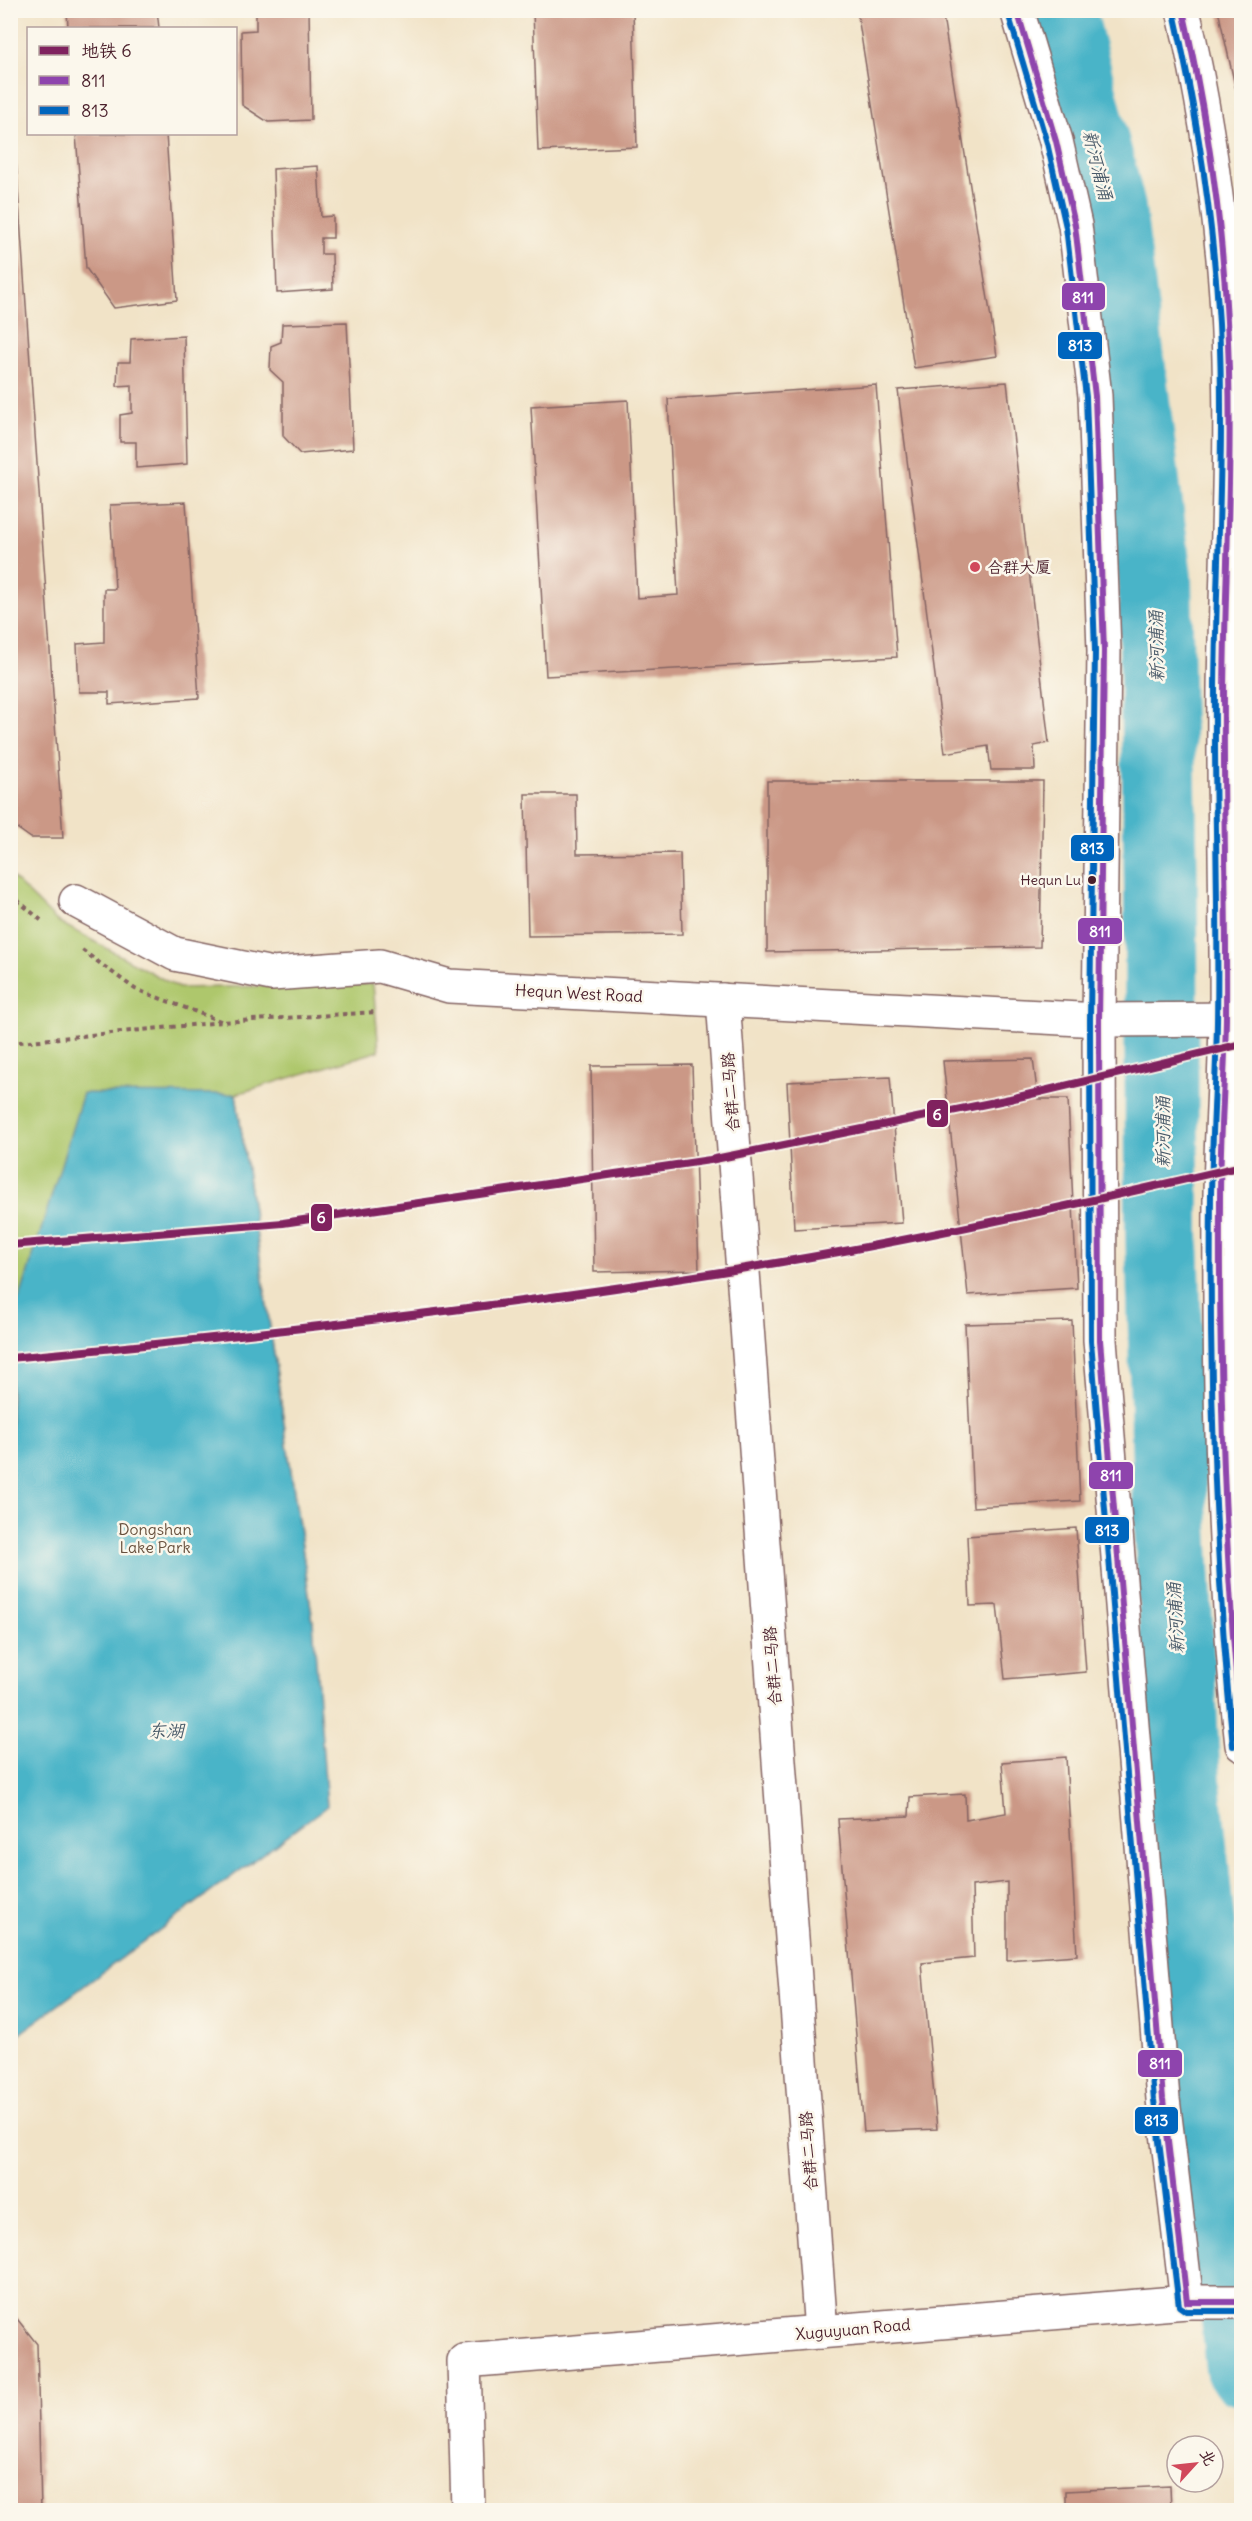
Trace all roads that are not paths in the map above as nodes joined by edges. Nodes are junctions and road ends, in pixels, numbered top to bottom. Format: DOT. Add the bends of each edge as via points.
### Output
graph roads {
  1 [pos="1017,10"];
  2 [pos="1183,10"];
  3 [pos="1234,327"];
  4 [pos="76,901"];
  5 [pos="723,1000"];
  6 [pos="1234,1019"];
  7 [pos="1099,1020"];
  8 [pos="1242,1745"];
  9 [pos="1187,2302"];
  10 [pos="1242,2302"];
  11 [pos="822,2332"];
  12 [pos="468,2511"];
  1 -- 7 [label="street" via="1056,141 1075,225 1095,396 1104,651"];
  2 -- 3 [label="street" via="1215,187"];
  3 -- 6 [label="street" via="1224,759"];
  4 -- 5 [label="street, Hequn West Road" via="175,954 272,974 380,966 449,986"];
  5 -- 7 [label="street, Hequn West Road"];
  5 -- 11 [label="street, 合群二马路"];
  6 -- 7 [label="street, Hequn West Road"];
  6 -- 8 [label="street" via="1220,1195 1224,1462"];
  7 -- 9 [label="street" via="1100,1340 1163,2099"];
  9 -- 10 [label="street, Xuguyuan Road"];
  9 -- 11 [label="street, Xuguyuan Road"];
  11 -- 12 [label="street, Xuguyuan Road" via="464,2361"];
}
